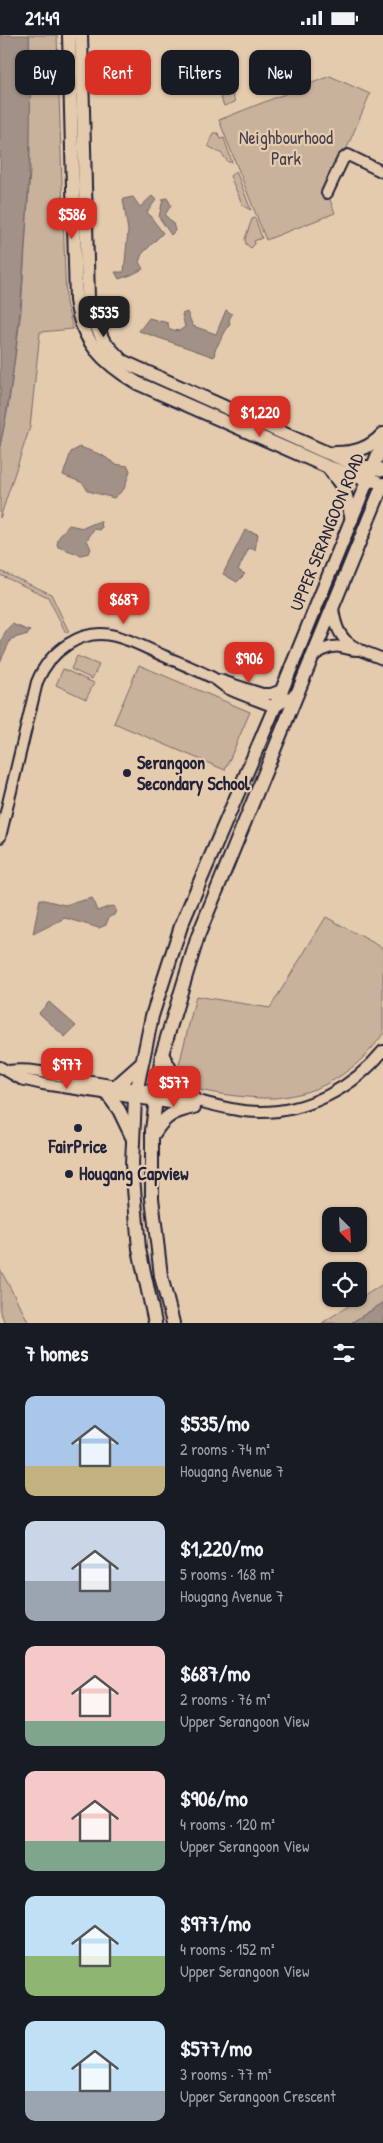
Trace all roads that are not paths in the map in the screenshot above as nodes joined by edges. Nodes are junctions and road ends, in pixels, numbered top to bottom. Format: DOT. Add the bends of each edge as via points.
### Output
graph roads {
  1 [pos="68,35"];
  2 [pos="81,35"];
  3 [pos="383,172"];
  4 [pos="327,193"];
  5 [pos="383,434"];
  6 [pos="383,442"];
  7 [pos="325,452"];
  8 [pos="328,467"];
  9 [pos="378,468"];
  10 [pos="368,481"];
  11 [pos="383,483"];
  12 [pos="383,508"];
  13 [pos="352,519"];
  14 [pos="366,528"];
  15 [pos="333,607"];
  16 [pos="358,649"];
  17 [pos="310,659"];
  18 [pos="383,659"];
  19 [pos="214,679"];
  20 [pos="282,690"];
  21 [pos="298,693"];
  22 [pos="275,707"];
  23 [pos="0,837"];
  24 [pos="383,1051"];
  25 [pos="162,1054"];
  26 [pos="142,1063"];
  27 [pos="4,1069"];
  28 [pos="112,1091"];
  29 [pos="136,1094"];
  30 [pos="157,1097"];
  31 [pos="195,1103"];
  32 [pos="152,1136"];
  33 [pos="133,1139"];
  34 [pos="155,1323"];
  35 [pos="173,1323"];
  1 -- 8 [label="main road" via="76,300 84,329 94,348 115,370 137,383"];
  2 -- 7 [label="main road" via="88,298 104,343 122,361"];
  3 -- 4 [label="street" via="348,155"];
  5 -- 7 [label="main road" via="362,450"];
  6 -- 9 [label="main road, UPPER SERANGOON ROAD"];
  7 -- 9 [label="main road" via="362,467"];
  8 -- 10 [label="main road"];
  8 -- 13 [label="main road" via="344,489"];
  9 -- 10 [label="main road, UPPER SERANGOON ROAD"];
  10 -- 11 [label="main road"];
  10 -- 13 [label="main road, UPPER SERANGOON ROAD"];
  11 -- 14 [label="main road, UPPER SERANGOON ROAD"];
  12 -- 14 [label="main road"];
  13 -- 20 [label="main road, UPPER SERANGOON ROAD"];
  14 -- 15 [label="main road, UPPER SERANGOON ROAD"];
  15 -- 16 [label="street" via="338,633"];
  15 -- 17 [label="main road, UPPER SERANGOON ROAD"];
  16 -- 17 [label="street" via="332,648"];
  16 -- 18 [label="street"];
  17 -- 21 [label="main road, UPPER SERANGOON ROAD"];
  19 -- 20 [label="street" via="262,694"];
  19 -- 22 [label="street" via="227,688"];
  19 -- 23 [label="street" via="113,635 91,634 61,648 44,666 37,682"];
  20 -- 22 [label="main road, UPPER SERANGOON ROAD"];
  21 -- 22 [label="street"];
  21 -- 25 [label="main road, UPPER SERANGOON ROAD" via="198,936"];
  22 -- 26 [label="main road, UPPER SERANGOON ROAD" via="181,926 152,1016"];
  24 -- 31 [label="street" via="359,1077 307,1105 260,1112"];
  25 -- 30 [label="main road, UPPER SERANGOON ROAD"];
  25 -- 31 [label="main road" via="180,1087"];
  26 -- 28 [label="main road"];
  26 -- 29 [label="main road, UPPER SERANGOON ROAD"];
  27 -- 28 [label="street" via="24,1069"];
  28 -- 29 [label="street"];
  28 -- 33 [label="main road"];
  29 -- 30 [label="street"];
  29 -- 33 [label="main road, UPPER SERANGOON ROAD"];
  30 -- 31 [label="street"];
  30 -- 32 [label="main road, UPPER SERANGOON ROAD"];
  31 -- 32 [label="main road" via="165,1117"];
  32 -- 35 [label="main road, UPPER SERANGOON ROAD" via="153,1219"];
  33 -- 34 [label="main road, UPPER SERANGOON ROAD" via="136,1227"];
}
